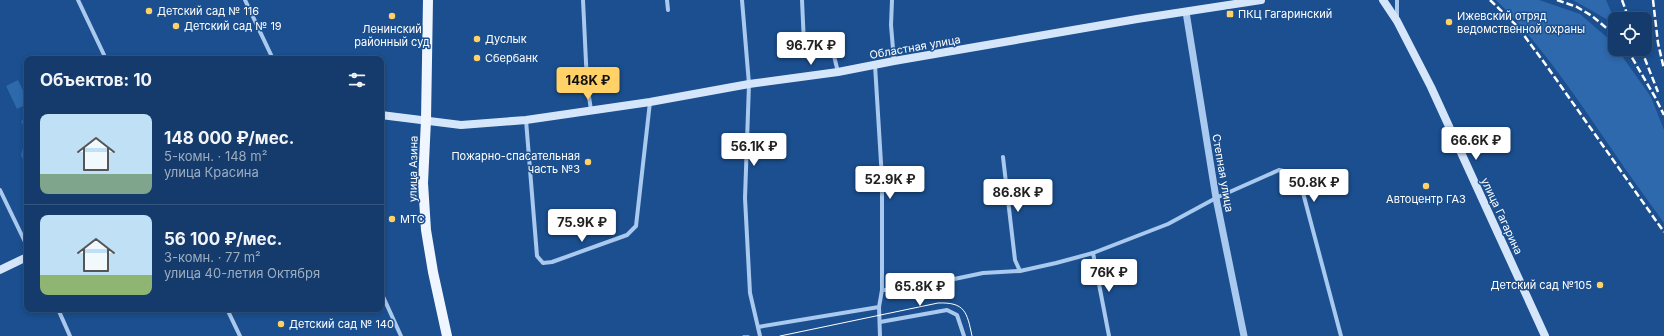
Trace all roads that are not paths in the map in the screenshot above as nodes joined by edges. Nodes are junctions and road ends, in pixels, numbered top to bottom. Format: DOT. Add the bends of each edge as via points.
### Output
graph roads {
  1 [pos="78,0"];
  2 [pos="245,0"];
  3 [pos="428,0"];
  4 [pos="583,0"];
  5 [pos="667,0"];
  6 [pos="742,0"];
  7 [pos="802,0"];
  8 [pos="892,0"];
  9 [pos="1261,0"];
  10 [pos="1383,0"];
  11 [pos="1397,0"];
  12 [pos="668,10"];
  13 [pos="1186,12"];
  14 [pos="1397,21"];
  15 [pos="105,56"];
  16 [pos="272,56"];
  17 [pos="894,61"];
  18 [pos="875,64"];
  19 [pos="838,72"];
  20 [pos="749,84"];
  21 [pos="650,102"];
  22 [pos="591,111"];
  23 [pos="384,115"];
  24 [pos="426,120"];
  25 [pos="526,120"];
  26 [pos="1003,157"];
  27 [pos="0,190"];
  28 [pos="1216,198"];
  29 [pos="24,240"];
  30 [pos="1093,253"];
  31 [pos="24,258"];
  32 [pos="0,270"];
  33 [pos="1020,271"];
  34 [pos="882,290"];
  35 [pos="384,299"];
  36 [pos="879,307"];
  37 [pos="59,312"];
  38 [pos="228,312"];
  39 [pos="880,322"];
  40 [pos="758,328"];
  41 [pos="70,336"];
  42 [pos="240,336"];
  43 [pos="401,336"];
  44 [pos="447,336"];
  45 [pos="760,336"];
  46 [pos="880,336"];
  47 [pos="964,336"];
  48 [pos="1109,336"];
  49 [pos="1244,336"];
  50 [pos="1341,336"];
  51 [pos="1545,336"];
  1 -- 15 [label="street"];
  2 -- 16 [label="street"];
  3 -- 24 [label="main road, улица Азина"];
  4 -- 22 [label="street"];
  5 -- 12 [label="street"];
  6 -- 20 [label="street"];
  7 -- 19 [label="street" via="804,44 834,56"];
  8 -- 17 [label="street"];
  9 -- 13 [label="main road, Областная улица"];
  10 -- 14 [label="main road, улица Гагарина"];
  11 -- 14 [label="street"];
  13 -- 17 [label="main road, Областная улица"];
  13 -- 28 [label="street, Степная улица"];
  14 -- 51 [label="main road, улица Гагарина" via="1431,87"];
  17 -- 18 [label="main road, Областная улица"];
  18 -- 19 [label="main road, Областная улица"];
  18 -- 34 [label="street" via="882,179"];
  19 -- 20 [label="main road, Областная улица"];
  20 -- 21 [label="main road, Областная улица"];
  20 -- 40 [label="street" via="745,198 750,293"];
  21 -- 22 [label="main road, Областная улица"];
  21 -- 25 [label="street" via="636,226 633,231 552,262 543,263 537,256"];
  22 -- 25 [label="main road, Областная улица"];
  23 -- 24 [label="main road, Областная улица"];
  24 -- 25 [label="main road, Областная улица" via="461,125"];
  24 -- 44 [label="main road, улица Азина" via="423,183 426,230"];
  26 -- 33 [label="street" via="1015,260"];
  27 -- 29 [label="street"];
  28 -- 30 [label="street" via="1168,224"];
  28 -- 49 [label="street, Степная улица"];
  28 -- 50 [label="street" via="1279,170 1298,174"];
  30 -- 33 [label="street"];
  30 -- 48 [label="street"];
  31 -- 32 [label="main road"];
  33 -- 34 [label="street" via="983,273 917,289"];
  34 -- 36 [label="street"];
  35 -- 43 [label="street"];
  36 -- 39 [label="street"];
  36 -- 40 [label="street"];
  37 -- 41 [label="street"];
  38 -- 42 [label="street"];
  39 -- 46 [label="street"];
  39 -- 47 [label="street" via="947,310 958,315"];
  40 -- 45 [label="street"];
}
